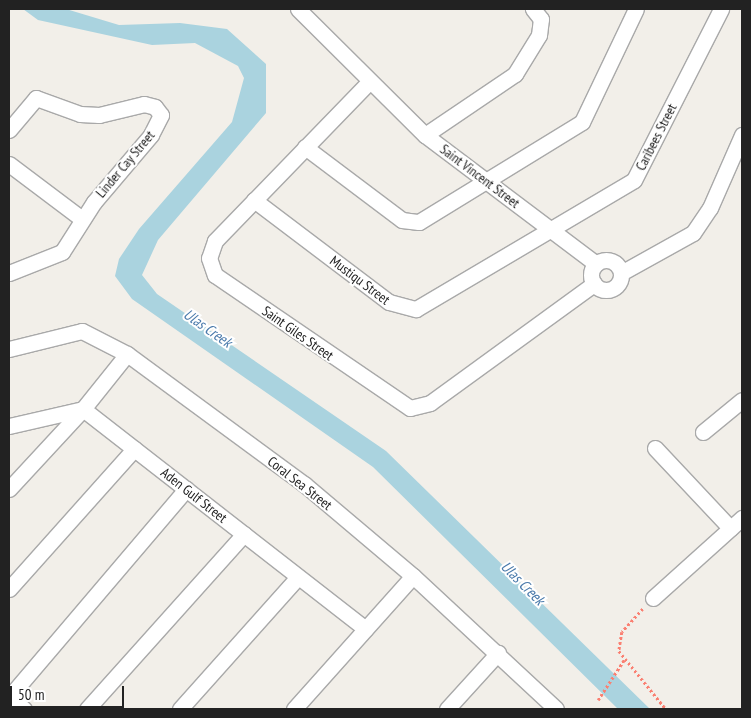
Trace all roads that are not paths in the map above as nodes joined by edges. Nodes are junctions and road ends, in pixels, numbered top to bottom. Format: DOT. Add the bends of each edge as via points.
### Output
graph roads {
  1 [pos="298,9"];
  2 [pos="533,9"];
  3 [pos="636,9"];
  4 [pos="721,9"];
  5 [pos="368,83"];
  6 [pos="9,130"];
  7 [pos="425,135"];
  8 [pos="742,135"];
  9 [pos="305,147"];
  10 [pos="9,164"];
  11 [pos="489,182"];
  12 [pos="254,200"];
  13 [pos="82,219"];
  14 [pos="551,229"];
  15 [pos="596,264"];
  16 [pos="9,273"];
  17 [pos="621,273"];
  18 [pos="594,284"];
  19 [pos="9,350"];
  20 [pos="127,354"];
  21 [pos="742,400"];
  22 [pos="83,409"];
  23 [pos="9,426"];
  24 [pos="703,432"];
  25 [pos="134,448"];
  26 [pos="655,448"];
  27 [pos="9,488"];
  28 [pos="186,489"];
  29 [pos="742,518"];
  30 [pos="730,528"];
  31 [pos="244,534"];
  32 [pos="413,576"];
  33 [pos="298,577"];
  34 [pos="9,589"];
  35 [pos="653,598"];
  36 [pos="366,630"];
  37 [pos="498,653"];
  38 [pos="9,696"];
  39 [pos="24,709"];
  40 [pos="88,709"];
  41 [pos="180,709"];
  42 [pos="294,709"];
  43 [pos="447,709"];
  44 [pos="556,709"];
  1 -- 5 [label="street, Saint Vincent Street"];
  2 -- 7 [label="street" via="541,19 539,35 516,74"];
  3 -- 11 [label="street" via="582,122"];
  4 -- 14 [label="street, Caribees Street" via="634,180"];
  5 -- 7 [label="street, Saint Vincent Street"];
  5 -- 9 [label="street, Saint Giles Street"];
  6 -- 13 [label="street, Linder Cay Street" via="36,98 89,115 135,105 160,110 157,127"];
  7 -- 11 [label="street, Saint Vincent Street"];
  8 -- 17 [label="street" via="710,208 693,233"];
  9 -- 11 [label="street" via="410,222 419,222"];
  9 -- 12 [label="street, Saint Giles Street"];
  10 -- 13 [label="street"];
  11 -- 14 [label="street, Saint Vincent Street"];
  12 -- 14 [label="street, Mustiqu Street" via="402,309 416,309"];
  12 -- 18 [label="street, Saint Giles Street" via="215,241 210,268 410,408 430,403"];
  13 -- 16 [label="street, Linder Cay Street" via="62,252"];
  14 -- 15 [label="street, Saint Vincent Street"];
  15 -- 17 [label="street" via="613,262"];
  15 -- 18 [label="street" via="591,274"];
  17 -- 18 [label="street" via="612,289"];
  19 -- 20 [label="street, Coral Sea Street" via="82,331"];
  20 -- 22 [label="street"];
  20 -- 32 [label="street, Coral Sea Street" via="304,484"];
  21 -- 24 [label="street"];
  22 -- 23 [label="street"];
  22 -- 25 [label="street, Aden Gulf Street"];
  22 -- 27 [label="street"];
  25 -- 28 [label="street, Aden Gulf Street"];
  25 -- 34 [label="street"];
  26 -- 30 [label="street"];
  28 -- 31 [label="street, Aden Gulf Street"];
  28 -- 38 [label="street"];
  29 -- 30 [label="street"];
  30 -- 35 [label="street"];
  31 -- 33 [label="street, Aden Gulf Street"];
  31 -- 40 [label="street"];
  32 -- 36 [label="street"];
  32 -- 37 [label="street, Coral Sea Street"];
  33 -- 36 [label="street, Aden Gulf Street"];
  33 -- 41 [label="street"];
  36 -- 42 [label="street"];
  37 -- 43 [label="street"];
  37 -- 44 [label="street, Coral Sea Street"];
  38 -- 39 [label="street"];
}
